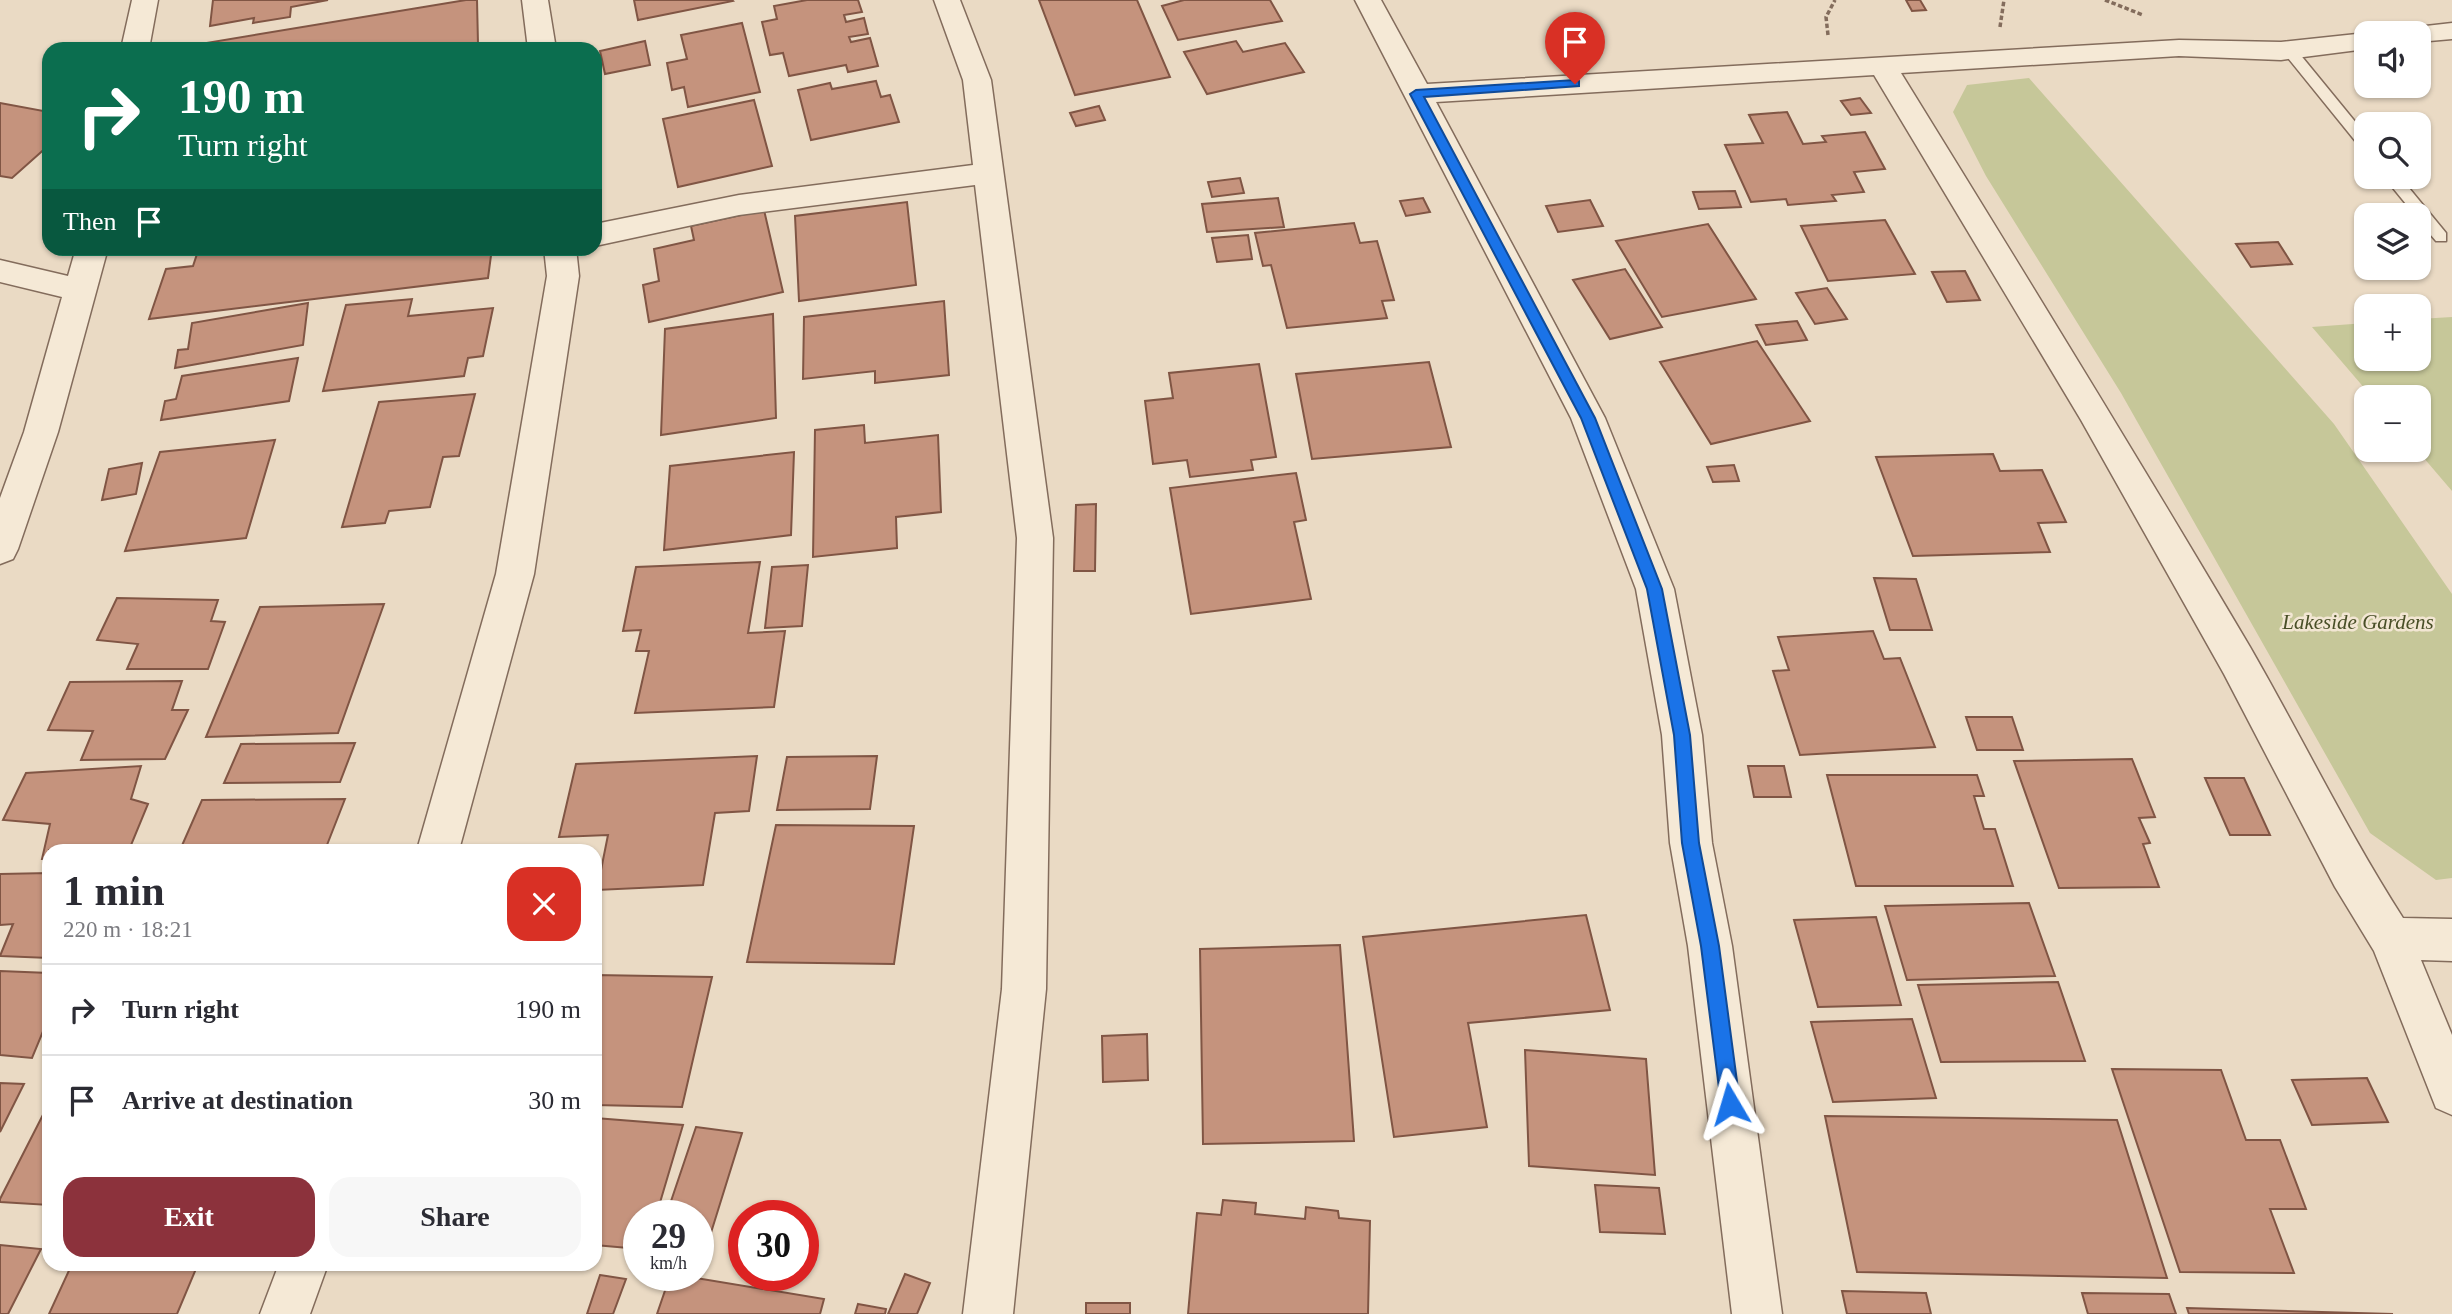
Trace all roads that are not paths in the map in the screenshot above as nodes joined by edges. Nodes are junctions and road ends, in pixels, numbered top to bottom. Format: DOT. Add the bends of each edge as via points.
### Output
graph roads {
  1 [pos="145,0"];
  2 [pos="536,0"];
  3 [pos="947,0"];
  4 [pos="1368,0"];
  5 [pos="2452,31"];
  6 [pos="2431,33"];
  7 [pos="136,42"];
  8 [pos="541,42"];
  9 [pos="2354,42"];
  10 [pos="2289,50"];
  11 [pos="1883,67"];
  12 [pos="1416,94"];
  13 [pos="2354,130"];
  14 [pos="989,173"];
  15 [pos="2402,189"];
  16 [pos="602,233"];
  17 [pos="2441,237"];
  18 [pos="90,256"];
  19 [pos="561,256"];
  20 [pos="0,271"];
  21 [pos="82,290"];
  22 [pos="0,549"];
  23 [pos="440,844"];
  24 [pos="2391,939"];
  25 [pos="2452,940"];
  26 [pos="2452,1092"];
  27 [pos="301,1271"];
  28 [pos="285,1314"];
  29 [pos="988,1314"];
  30 [pos="1757,1314"];
  1 -- 7 [label="street"];
  2 -- 8 [label="street"];
  3 -- 14 [label="street" via="977,80"];
  4 -- 12 [label="street"];
  5 -- 6 [label="street"];
  9 -- 10 [label="street"];
  10 -- 11 [label="street" via="2179,48"];
  10 -- 13 [label="lane"];
  11 -- 12 [label="street"];
  11 -- 24 [label="street" via="2100,423"];
  12 -- 30 [label="street" via="1588,418 1655,589 1682,735 1690,843 1710,946"];
  14 -- 16 [label="street" via="739,205"];
  14 -- 29 [label="street" via="1035,538 1024,989"];
  15 -- 17 [label="lane"];
  18 -- 21 [label="street"];
  19 -- 23 [label="street" via="563,276 515,574"];
  20 -- 21 [label="street"];
  21 -- 22 [label="street" via="41,432"];
  24 -- 25 [label="street"];
  24 -- 26 [label="street"];
  27 -- 28 [label="street"];
}
